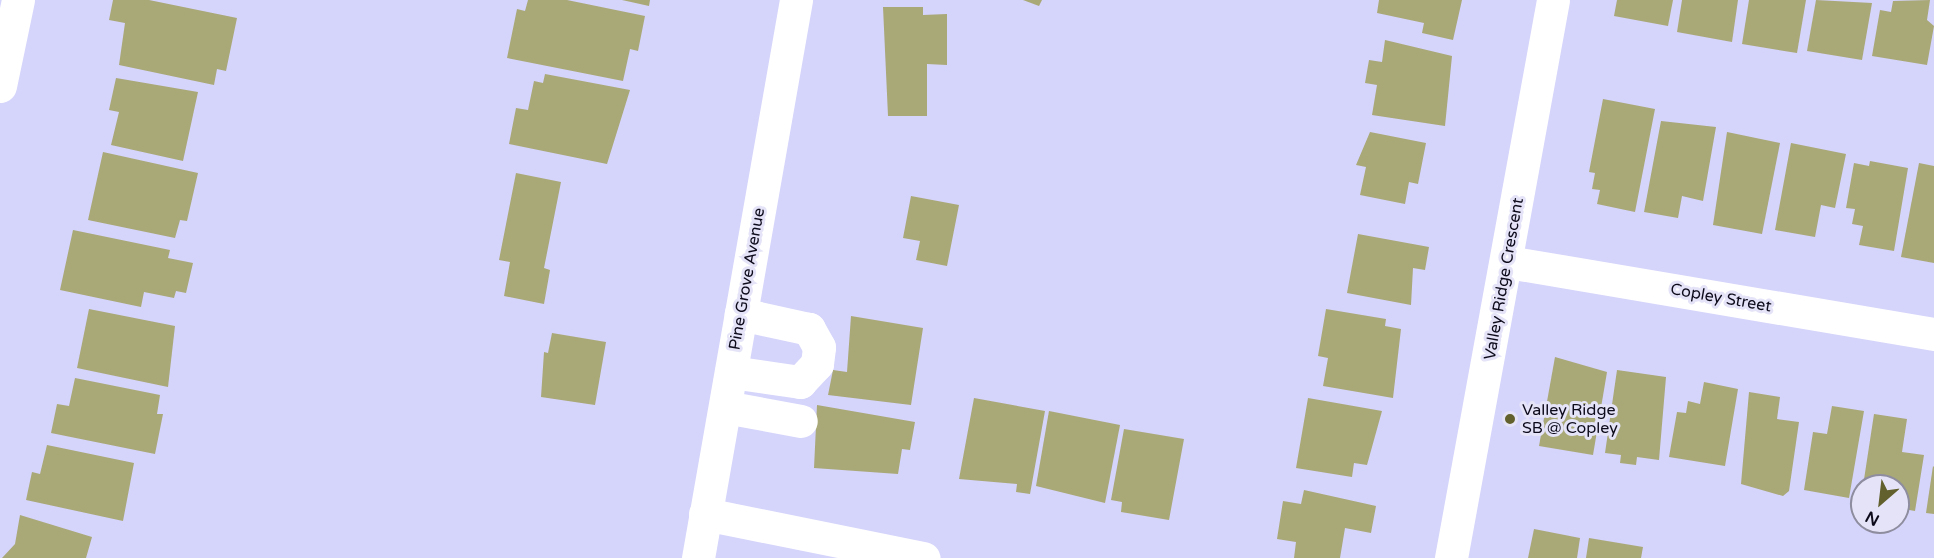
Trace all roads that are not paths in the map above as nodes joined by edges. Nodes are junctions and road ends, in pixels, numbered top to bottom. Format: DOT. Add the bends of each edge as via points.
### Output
graph roads {
  1 [pos="18,0"];
  2 [pos="796,0"];
  3 [pos="1553,0"];
  4 [pos="0,86"];
  5 [pos="1509,262"];
  6 [pos="741,314"];
  7 [pos="1934,334"];
  8 [pos="731,372"];
  9 [pos="725,407"];
  10 [pos="801,421"];
  11 [pos="705,514"];
  12 [pos="698,558"];
  13 [pos="924,558"];
  14 [pos="1451,558"];
  1 -- 4 [label="street"];
  2 -- 6 [label="street, Pine Grove Avenue"];
  3 -- 5 [label="street, Valley Ridge Crescent"];
  5 -- 7 [label="street, Copley Street"];
  5 -- 14 [label="street, Valley Ridge Crescent"];
  6 -- 8 [label="street, Pine Grove Avenue"];
  6 -- 8 [label="street" via="809,329 819,347 817,364 800,382"];
  8 -- 9 [label="street, Pine Grove Avenue"];
  9 -- 10 [label="street"];
  9 -- 11 [label="street, Pine Grove Avenue"];
  11 -- 12 [label="street, Pine Grove Avenue"];
  11 -- 13 [label="street"];
}
